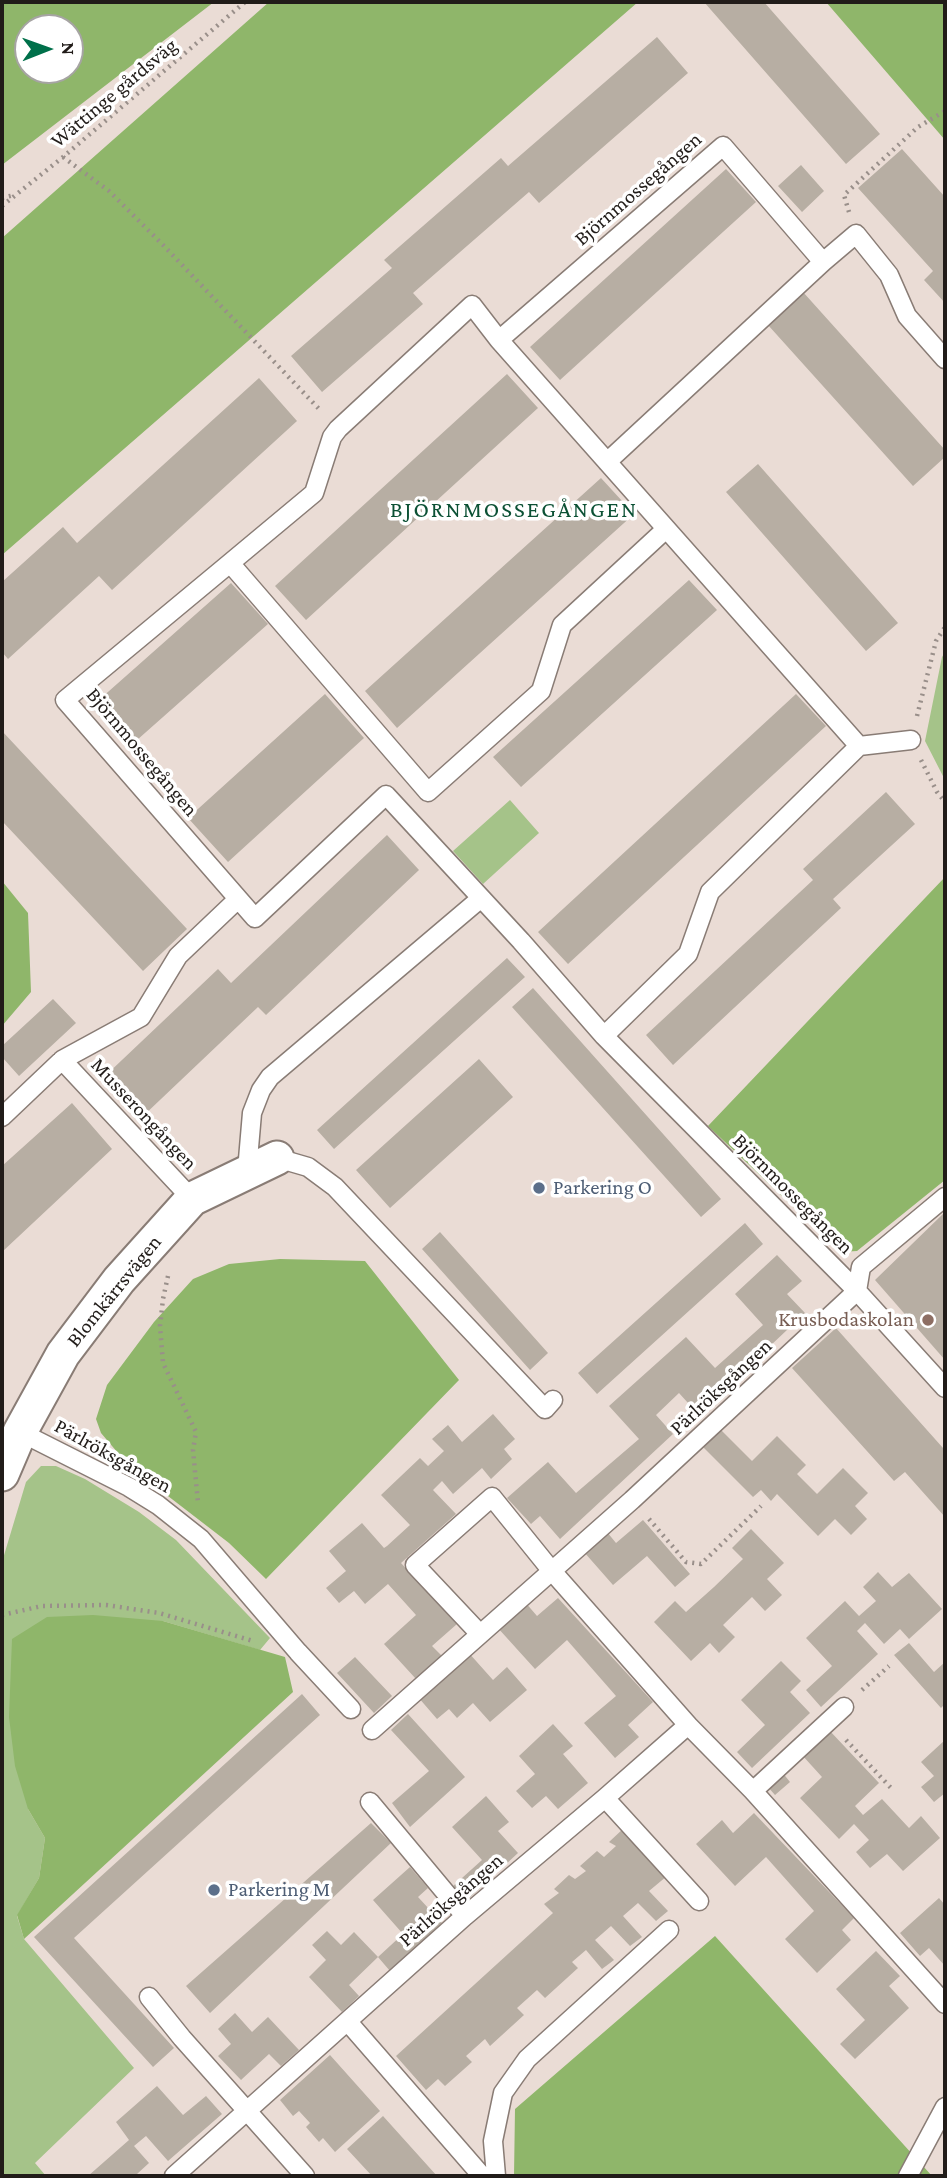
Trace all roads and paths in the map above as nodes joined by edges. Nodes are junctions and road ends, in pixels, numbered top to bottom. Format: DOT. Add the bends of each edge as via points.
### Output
graph roads {
  1 [pos="245,2"];
  2 [pos="945,111"];
  3 [pos="64,157"];
  4 [pos="15,195"];
  5 [pos="2,198"];
  6 [pos="2,206"];
  7 [pos="856,234"];
  8 [pos="823,262"];
  9 [pos="499,340"];
  10 [pos="945,359"];
  11 [pos="338,429"];
  12 [pos="607,462"];
  13 [pos="666,529"];
  14 [pos="230,564"];
  15 [pos="945,627"];
  16 [pos="911,740"];
  17 [pos="859,746"];
  18 [pos="428,792"];
  19 [pos="945,802"];
  20 [pos="405,815"];
  21 [pos="238,899"];
  22 [pos="480,899"];
  23 [pos="604,1036"];
  24 [pos="62,1060"];
  25 [pos="2,1117"];
  26 [pos="262,1164"];
  27 [pos="945,1197"];
  28 [pos="191,1199"];
  29 [pos="169,1272"];
  30 [pos="857,1291"];
  31 [pos="945,1388"];
  32 [pos="553,1400"];
  33 [pos="20,1432"];
  34 [pos="2,1474"];
  35 [pos="632,1500"];
  36 [pos="761,1506"];
  37 [pos="201,1539"];
  38 [pos="551,1570"];
  39 [pos="2,1615"];
  40 [pos="480,1634"];
  41 [pos="298,1652"];
  42 [pos="889,1666"];
  43 [pos="844,1707"];
  44 [pos="351,1709"];
  45 [pos="828,1722"];
  46 [pos="688,1725"];
  47 [pos="372,1730"];
  48 [pos="892,1789"];
  49 [pos="753,1791"];
  50 [pos="605,1798"];
  51 [pos="370,1802"];
  52 [pos="699,1901"];
  53 [pos="465,1916"];
  54 [pos="670,1930"];
  55 [pos="149,1997"];
  56 [pos="945,2004"];
  57 [pos="348,2022"];
  58 [pos="246,2112"];
  59 [pos="944,2112"];
  60 [pos="174,2176"];
  61 [pos="305,2176"];
  62 [pos="482,2176"];
  63 [pos="496,2176"];
  64 [pos="908,2176"];
  1 -- 3 [label="path, Wättinge gårdsväg"];
  2 -- 7 [label="path" via="918,127 844,195"];
  3 -- 4 [label="path, Wättinge gårdsväg"];
  3 -- 11 [label="path" via="109,191"];
  4 -- 5 [label="path"];
  4 -- 6 [label="path, Wättinge gårdsväg"];
  7 -- 8 [label="lane"];
  7 -- 10 [label="lane" via="889,275 907,316"];
  8 -- 9 [label="lane, Björnmossegången" via="723,146"];
  8 -- 12 [label="lane"];
  9 -- 11 [label="lane, Björnmossegången" via="472,305"];
  9 -- 12 [label="lane, Björnmossegången"];
  11 -- 14 [label="lane, Björnmossegången" via="314,493"];
  12 -- 13 [label="lane, Björnmossegången"];
  13 -- 17 [label="lane, Björnmossegången"];
  13 -- 18 [label="lane" via="562,625 541,691"];
  14 -- 18 [label="lane"];
  14 -- 21 [label="lane, Björnmossegången" via="65,700"];
  15 -- 16 [label="path" via="936,641"];
  16 -- 17 [label="lane"];
  16 -- 19 [label="path"];
  17 -- 23 [label="lane" via="710,892 688,954"];
  18 -- 20 [label="lane"];
  20 -- 21 [label="lane, Björnmossegången" via="386,795 255,918"];
  20 -- 22 [label="lane, Björnmossegången"];
  21 -- 24 [label="lane" via="178,956 142,1017"];
  22 -- 23 [label="lane, Björnmossegången"];
  22 -- 26 [label="lane" via="270,1077 253,1112"];
  23 -- 30 [label="lane, Björnmossegången"];
  24 -- 25 [label="lane, Musserongången"];
  24 -- 28 [label="lane, Musserongången"];
  26 -- 28 [label="street, Blomkärrsvägen"];
  26 -- 32 [label="lane" via="307,1167 335,1187 545,1409"];
  27 -- 30 [label="lane" via="862,1267"];
  28 -- 33 [label="street, Blomkärrsvägen" via="119,1280 63,1354"];
  29 -- 37 [label="path" via="160,1326 163,1363 196,1432 192,1450"];
  30 -- 31 [label="lane, Björnmossegången"];
  30 -- 35 [label="lane, Pärlröksgången"];
  33 -- 34 [label="street, Blomkärrsvägen"];
  33 -- 37 [label="lane, Pärlröksgången" via="128,1487"];
  35 -- 36 [label="path" via="687,1562 701,1564"];
  35 -- 38 [label="lane, Pärlröksgången"];
  37 -- 41 [label="lane, Pärlröksgången"];
  38 -- 40 [label="lane, Pärlröksgången"];
  38 -- 40 [label="lane" via="492,1497 415,1564"];
  38 -- 46 [label="lane"];
  39 -- 41 [label="path" via="43,1606 106,1605 159,1613"];
  40 -- 47 [label="lane, Pärlröksgången"];
  41 -- 44 [label="lane, Pärlröksgången"];
  42 -- 43 [label="path"];
  43 -- 45 [label="lane"];
  45 -- 48 [label="path"];
  45 -- 49 [label="lane"];
  46 -- 49 [label="lane"];
  46 -- 50 [label="lane, Pärlröksgången"];
  49 -- 56 [label="lane"];
  50 -- 52 [label="lane"];
  50 -- 53 [label="lane, Pärlröksgången"];
  51 -- 53 [label="lane"];
  53 -- 57 [label="lane, Pärlröksgången"];
  54 -- 63 [label="lane" via="527,2059 503,2093 493,2141"];
  55 -- 58 [label="lane"];
  57 -- 58 [label="lane, Pärlröksgången"];
  57 -- 62 [label="lane"];
  58 -- 60 [label="lane, Pärlröksgången"];
  58 -- 61 [label="lane"];
  59 -- 64 [label="lane"];
}
